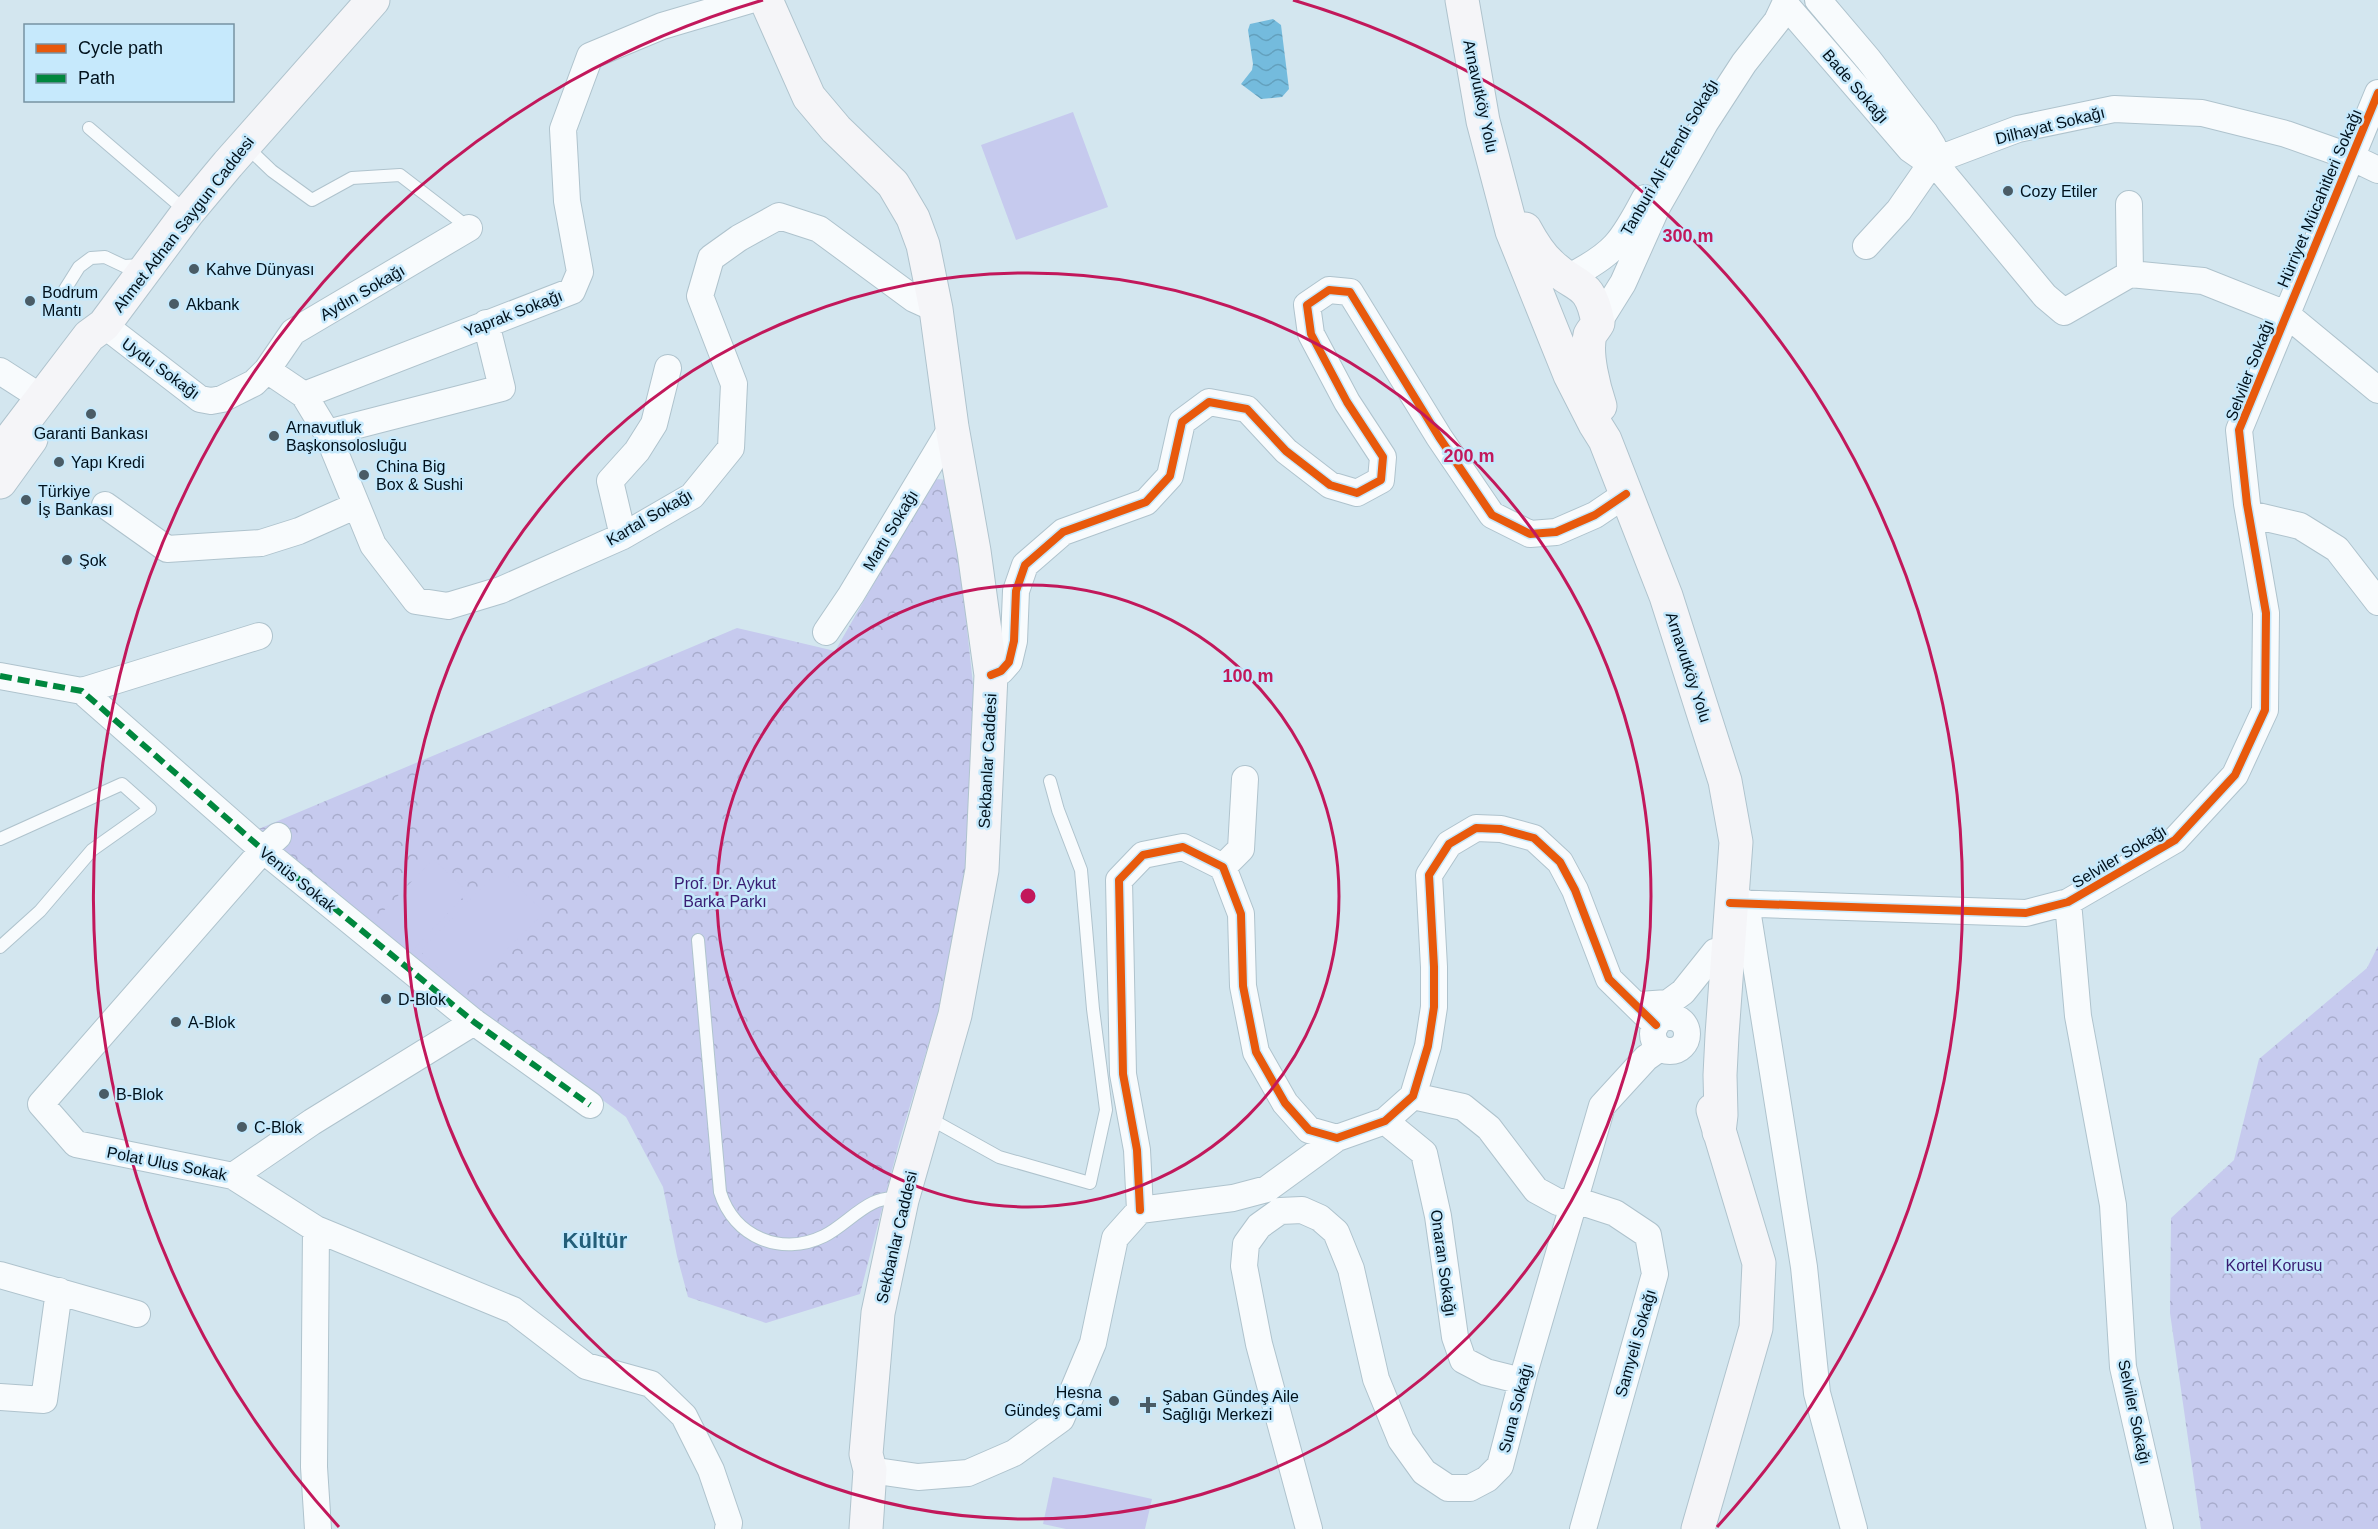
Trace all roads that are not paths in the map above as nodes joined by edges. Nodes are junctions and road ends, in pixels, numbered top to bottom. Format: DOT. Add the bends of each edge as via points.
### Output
graph roads {
  1 [pos="373,0"];
  2 [pos="750,0"];
  3 [pos="766,0"];
  4 [pos="1462,0"];
  5 [pos="1818,0"];
  6 [pos="1788,2"];
  7 [pos="2378,93"];
  8 [pos="89,128"];
  9 [pos="244,144"];
  10 [pos="2351,157"];
  11 [pos="1933,161"];
  12 [pos="2378,170"];
  13 [pos="1503,191"];
  14 [pos="2129,204"];
  15 [pos="188,212"];
  16 [pos="470,228"];
  17 [pos="1866,246"];
  18 [pos="149,264"];
  19 [pos="2130,274"];
  20 [pos="1569,277"];
  21 [pos="64,291"];
  22 [pos="936,309"];
  23 [pos="2286,314"];
  24 [pos="108,320"];
  25 [pos="1547,320"];
  26 [pos="486,323"];
  27 [pos="1594,329"];
  28 [pos="668,368"];
  29 [pos="267,370"];
  30 [pos="0,371"];
  31 [pos="2378,390"];
  32 [pos="303,395"];
  33 [pos="49,402"];
  34 [pos="952,427"];
  35 [pos="327,433"];
  36 [pos="1605,441"];
  37 [pos="0,453"];
  38 [pos="0,482"];
  39 [pos="1626,494"];
  40 [pos="105,505"];
  41 [pos="355,506"];
  42 [pos="2249,514"];
  43 [pos="623,536"];
  44 [pos="2378,602"];
  45 [pos="826,632"];
  46 [pos="259,636"];
  47 [pos="991,675"];
  48 [pos="0,676"];
  49 [pos="82,691"];
  50 [pos="1245,779"];
  51 [pos="1050,781"];
  52 [pos="0,839"];
  53 [pos="270,843"];
  54 [pos="1223,867"];
  55 [pos="2068,902"];
  56 [pos="1738,903"];
  57 [pos="698,940"];
  58 [pos="0,947"];
  59 [pos="1715,952"];
  60 [pos="1635,1005"];
  61 [pos="474,1022"];
  62 [pos="1685,1035"];
  63 [pos="1413,1096"];
  64 [pos="590,1105"];
  65 [pos="926,1116"];
  66 [pos="1385,1121"];
  67 [pos="1337,1138"];
  68 [pos="233,1176"];
  69 [pos="1267,1189"];
  70 [pos="902,1200"];
  71 [pos="1575,1200"];
  72 [pos="1140,1210"];
  73 [pos="1280,1211"];
  74 [pos="316,1229"];
  75 [pos="0,1275"];
  76 [pos="59,1292"];
  77 [pos="136,1314"];
  78 [pos="1522,1380"];
  79 [pos="0,1397"];
  80 [pos="870,1470"];
  81 [pos="318,1529"];
  82 [pos="728,1529"];
  83 [pos="866,1529"];
  84 [pos="1309,1529"];
  85 [pos="1583,1529"];
  86 [pos="1698,1529"];
  87 [pos="1854,1529"];
  88 [pos="2160,1529"];
  1 -- 9 [label="main road, Ahmet Adnan Saygun Caddesi"];
  2 -- 26 [label="street, Yaprak Sokağı" via="662,26 590,56 563,129 567,201 580,272 572,291"];
  3 -- 22 [label="main road, Sekbanlar Caddesi" via="809,97 892,184 913,218 923,245"];
  4 -- 13 [label="main road, Arnavutköy Yolu" via="1483,121"];
  5 -- 11 [label="street, Bade Sokağı" via="1925,133 1932,146"];
  6 -- 11 [label="street, Bade Sokağı" via="1910,149"];
  6 -- 20 [label="street, Tanburi Ali Efendi Sokağı" via="1771,8 1725,62 1693,109 1624,237 1593,264"];
  6 -- 27 [label="street, Tanburi Ali Efendi Sokağı" via="1705,123 1657,207 1623,283"];
  7 -- 10 [label="street, Hürriyet Mücahitleri Sokağı"];
  8 -- 15 [label="lane"];
  9 -- 15 [label="main road, Ahmet Adnan Saygun Caddesi"];
  9 -- 16 [label="lane" via="272,171 312,200 352,178 400,175"];
  10 -- 11 [label="street, Dilhayat Sokağı" via="2286,134 2202,113 2114,109 2018,129"];
  10 -- 12 [label="street, Dilhayat Sokağı"];
  10 -- 23 [label="street, Hürriyet Mücahitleri Sokağı"];
  11 -- 17 [label="street" via="1899,210"];
  11 -- 19 [label="street, Bade Sokağı" via="2045,296 2064,312"];
  13 -- 20 [label="main road" via="1534,246 1551,266"];
  13 -- 25 [label="main road" via="1512,231"];
  14 -- 19 [label="street"];
  15 -- 18 [label="main road, Ahmet Adnan Saygun Caddesi"];
  16 -- 29 [label="street, Aydın Sokağı" via="293,332"];
  18 -- 21 [label="lane" via="124,266 105,257 91,258 79,267"];
  18 -- 24 [label="main road, Ahmet Adnan Saygun Caddesi"];
  19 -- 23 [label="street" via="2203,281"];
  20 -- 25 [label="main road" via="1546,293"];
  20 -- 27 [label="main road" via="1594,302"];
  22 -- 34 [label="main road, Sekbanlar Caddesi"];
  22 -- 43 [label="street, Kartal Sokağı" via="914,299 819,230 778,216 711,258 700,296 734,384 732,448 692,496"];
  23 -- 31 [label="street"];
  23 -- 42 [label="street, Selviler Sokağı" via="2239,430"];
  24 -- 29 [label="street, Uydu Sokağı" via="200,399 222,399 254,383"];
  24 -- 33 [label="main road, Ahmet Adnan Saygun Caddesi" via="89,336"];
  25 -- 27 [label="main road" via="1562,339 1572,340"];
  25 -- 36 [label="main road"];
  26 -- 32 [label="street, Yaprak Sokağı"];
  26 -- 35 [label="street" via="502,388"];
  27 -- 36 [label="main road" via="1590,357 1606,425"];
  28 -- 43 [label="street" via="654,424 637,451 610,481"];
  29 -- 32 [label="street, Kartal Sokağı"];
  30 -- 33 [label="street"];
  32 -- 35 [label="street, Kartal Sokağı"];
  33 -- 37 [label="main road, Ahmet Adnan Saygun Caddesi"];
  33 -- 38 [label="main road"];
  34 -- 45 [label="street, Martı Sokağı"];
  34 -- 47 [label="main road, Sekbanlar Caddesi"];
  35 -- 41 [label="street, Kartal Sokağı"];
  36 -- 39 [label="main road, Arnavutköy Yolu"];
  39 -- 47 [label="street" via="1556,532 1530,534 1492,515 1350,292 1329,290 1307,305 1311,334 1347,402 1383,457 1381,480 1357,493 1330,485 1286,451 1247,410 1209,402 1182,422 1170,476 1146,502 1063,532 1025,565 1016,591 1009,662"];
  39 -- 56 [label="main road, Arnavutköy Yolu" via="1666,596 1725,781 1736,842"];
  40 -- 41 [label="street" via="167,549 261,543"];
  41 -- 43 [label="street, Kartal Sokağı" via="373,545 416,601 448,606 501,590"];
  42 -- 44 [label="street" via="2300,526 2337,549"];
  42 -- 55 [label="street, Selviler Sokağı" via="2266,613 2265,711 2235,775 2175,840"];
  46 -- 49 [label="street"];
  47 -- 65 [label="main road, Sekbanlar Caddesi" via="982,870 955,1016"];
  48 -- 49 [label="street"];
  49 -- 53 [label="street, Venüs Sokak"];
  50 -- 54 [label="street" via="1241,849"];
  51 -- 65 [label="lane" via="1081,870 1106,1110 1090,1183 999,1157"];
  52 -- 58 [label="lane" via="122,784 150,809 92,850 40,911"];
  53 -- 61 [label="street, Venüs Sokak"];
  53 -- 68 [label="street, Polat Ulus Sokak" via="41,1104 76,1144"];
  54 -- 67 [label="street" via="1241,914 1243,987 1256,1052 1285,1103 1309,1130"];
  54 -- 72 [label="street" via="1183,847 1143,855 1119,880 1123,1074 1137,1150"];
  55 -- 56 [label="street, Selviler Sokağı" via="2026,913"];
  55 -- 88 [label="street, Selviler Sokağı" via="2078,1016 2114,1205 2123,1367"];
  56 -- 59 [label="main road"];
  56 -- 62 [label="main road" via="1729,950"];
  56 -- 87 [label="street" via="1804,1267 1817,1394"];
  57 -- 70 [label="lane" via="720,1192 736,1223 766,1242 793,1244 825,1236 879,1199"];
  59 -- 60 [label="street" via="1683,992 1668,1003"];
  59 -- 62 [label="main road"];
  60 -- 62 [label="street"];
  60 -- 63 [label="street" via="1609,979 1560,862 1534,838 1501,829 1476,828 1449,844 1429,875 1434,1007 1428,1046"];
  61 -- 64 [label="street, Venüs Sokak"];
  61 -- 68 [label="street"];
  62 -- 71 [label="street, Suna Sokağı" via="1646,1058 1602,1106"];
  62 -- 86 [label="main road" via="1721,1115 1719,1131 1759,1263 1756,1328"];
  63 -- 66 [label="street"];
  63 -- 71 [label="street" via="1463,1107 1489,1128 1536,1190 1558,1202"];
  65 -- 70 [label="main road, Sekbanlar Caddesi"];
  66 -- 67 [label="street"];
  66 -- 78 [label="street, Onaran Sokağı" via="1424,1154 1440,1227 1455,1337 1464,1360 1486,1372"];
  67 -- 69 [label="street"];
  68 -- 74 [label="street, Polat Ulus Sokak"];
  69 -- 72 [label="street" via="1233,1198"];
  69 -- 73 [label="street"];
  70 -- 80 [label="main road, Sekbanlar Caddesi" via="878,1313 866,1454"];
  71 -- 78 [label="street, Suna Sokağı"];
  71 -- 85 [label="street, Samyeli Sokağı" via="1615,1213 1648,1234 1655,1274"];
  72 -- 80 [label="street" via="1115,1238 1093,1343 1061,1419 1014,1454 968,1473 918,1477"];
  73 -- 78 [label="street, Suna Sokağı" via="1302,1210 1320,1218 1336,1232 1351,1269 1376,1379 1401,1440 1424,1472 1448,1488 1470,1488 1487,1479 1500,1466"];
  73 -- 84 [label="street" via="1259,1226 1246,1244 1244,1266 1259,1344"];
  74 -- 81 [label="street" via="314,1467"];
  74 -- 82 [label="street, Polat Ulus Sokak" via="513,1310 586,1366 651,1384 684,1416 711,1470"];
  75 -- 76 [label="street"];
  76 -- 77 [label="street"];
  76 -- 79 [label="street" via="44,1400"];
  80 -- 83 [label="main road, Sekbanlar Caddesi"];
}
